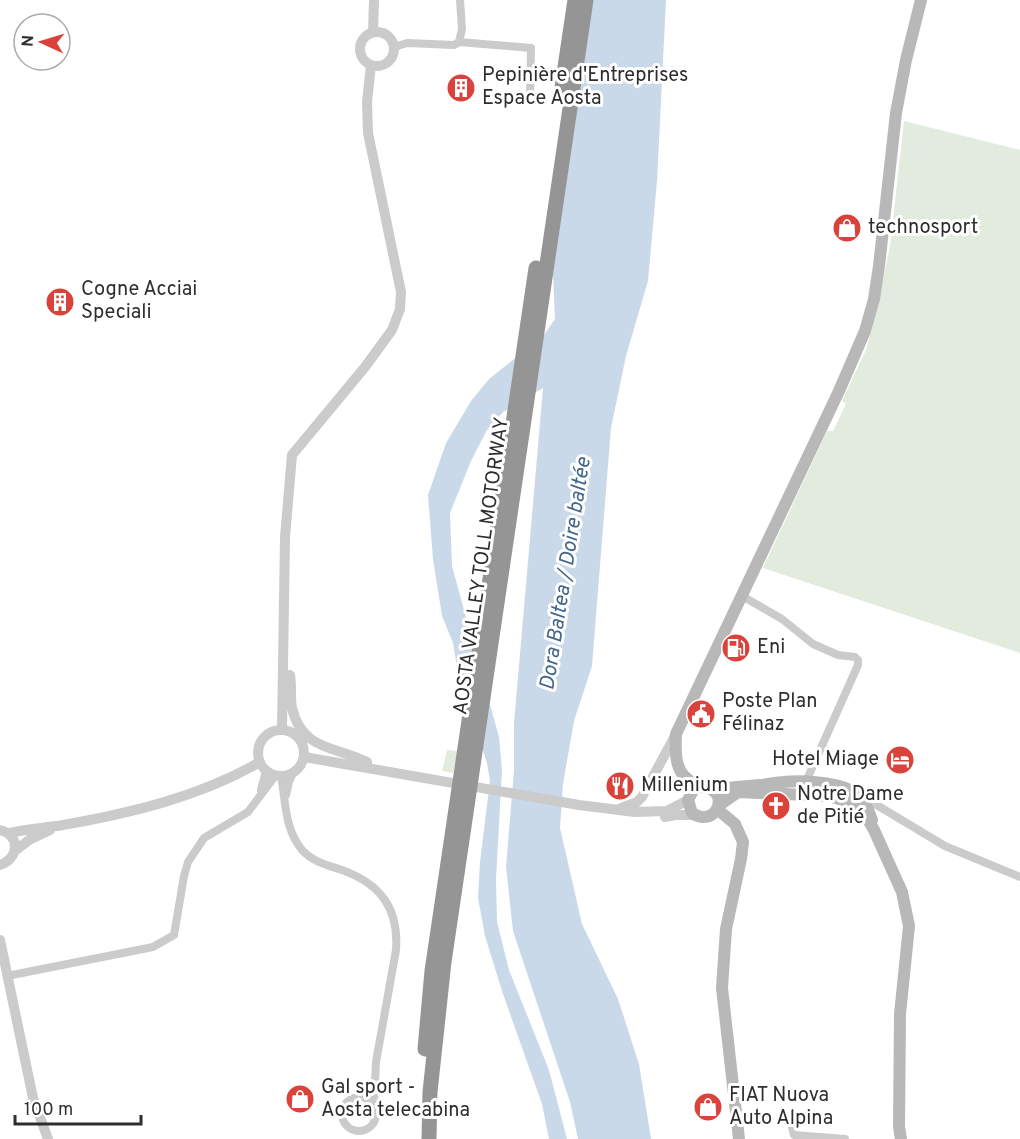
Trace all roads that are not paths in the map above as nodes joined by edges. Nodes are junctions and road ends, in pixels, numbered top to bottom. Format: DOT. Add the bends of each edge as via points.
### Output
graph roads {
  1 [pos="374,0"];
  2 [pos="460,0"];
  3 [pos="575,0"];
  4 [pos="586,0"];
  5 [pos="921,0"];
  6 [pos="374,32"];
  7 [pos="459,42"];
  8 [pos="394,47"];
  9 [pos="371,65"];
  10 [pos="530,102"];
  11 [pos="742,596"];
  12 [pos="284,658"];
  13 [pos="282,730"];
  14 [pos="676,734"];
  15 [pos="668,750"];
  16 [pos="304,757"];
  17 [pos="381,770"];
  18 [pos="270,771"];
  19 [pos="293,773"];
  20 [pos="806,782"];
  21 [pos="710,789"];
  22 [pos="800,794"];
  23 [pos="285,798"];
  24 [pos="688,798"];
  25 [pos="866,804"];
  26 [pos="576,805"];
  27 [pos="718,808"];
  28 [pos="618,810"];
  29 [pos="701,816"];
  30 [pos="61,826"];
  31 [pos="874,830"];
  32 [pos="4,831"];
  33 [pos="740,835"];
  34 [pos="16,850"];
  35 [pos="3,864"];
  36 [pos="0,874"];
  37 [pos="1020,877"];
  38 [pos="0,940"];
  39 [pos="6,976"];
  40 [pos="376,1062"];
  41 [pos="358,1098"];
  42 [pos="374,1106"];
  43 [pos="374,1124"];
  44 [pos="792,1127"];
  45 [pos="357,1131"];
  46 [pos="48,1139"];
  47 [pos="364,1139"];
  48 [pos="372,1139"];
  49 [pos="419,1139"];
  50 [pos="429,1139"];
  51 [pos="739,1139"];
  52 [pos="845,1139"];
  53 [pos="901,1139"];
  1 -- 6 [label="street"];
  2 -- 7 [label="street"];
  3 -- 49 [label="highway, AOSTA VALLEY TOLL MOTORWAY" via="432,971"];
  4 -- 50 [label="highway, AOSTA VALLEY TOLL MOTORWAY" via="444,962"];
  5 -- 11 [label="main road" via="896,113 879,266 865,331"];
  6 -- 8 [label="street" via="389,37"];
  6 -- 9 [label="street" via="364,38 360,48 363,59"];
  7 -- 8 [label="street"];
  7 -- 10 [label="street" via="531,48"];
  8 -- 9 [label="street" via="385,64"];
  9 -- 12 [label="street" via="368,133 401,292 400,309 392,330 365,367 292,455 285,537"];
  11 -- 14 [label="main road"];
  11 -- 20 [label="street" via="782,619 813,644 858,660"];
  12 -- 13 [label="street"];
  12 -- 17 [label="street" via="291,678 292,708 306,735 327,749"];
  13 -- 16 [label="street" via="301,741"];
  13 -- 18 [label="street" via="272,732 259,747"];
  14 -- 15 [label="street"];
  14 -- 21 [label="main road" via="677,765 690,781"];
  15 -- 24 [label="main road" via="674,776"];
  15 -- 28 [label="street" via="642,797"];
  16 -- 17 [label="street"];
  16 -- 19 [label="street"];
  17 -- 26 [label="street"];
  18 -- 19 [label="street"];
  18 -- 23 [label="street"];
  18 -- 30 [label="street" via="164,803"];
  18 -- 39 [label="street" via="248,813 204,838 188,862 174,935 153,947"];
  19 -- 23 [label="street"];
  20 -- 21 [label="main road"];
  20 -- 22 [label="street"];
  20 -- 25 [label="main road" via="848,788"];
  21 -- 24 [label="main road" via="697,787"];
  21 -- 27 [label="main road" via="719,801"];
  22 -- 27 [label="main road" via="738,792"];
  22 -- 31 [label="main road" via="849,802"];
  23 -- 40 [label="street" via="288,824 304,852 311,859 371,885 395,920 396,950"];
  24 -- 28 [label="street" via="674,809 658,813"];
  24 -- 29 [label="main road" via="689,809"];
  25 -- 31 [label="main road"];
  25 -- 37 [label="street" via="874,804 945,846"];
  26 -- 28 [label="street"];
  26 -- 29 [label="street" via="661,818"];
  27 -- 29 [label="main road" via="713,814"];
  27 -- 33 [label="main road" via="735,824"];
  29 -- 33 [label="main road"];
  30 -- 32 [label="street"];
  30 -- 34 [label="street"];
  31 -- 53 [label="main road" via="902,892 909,926 900,1014"];
  32 -- 34 [label="street" via="13,838"];
  33 -- 51 [label="main road" via="742,853 726,929 722,988"];
  34 -- 35 [label="street"];
  35 -- 36 [label="street"];
  38 -- 39 [label="street"];
  39 -- 46 [label="street" via="33,1098"];
  40 -- 41 [label="street" via="368,1088"];
  40 -- 42 [label="street"];
  41 -- 42 [label="street" via="367,1099"];
  41 -- 45 [label="street" via="346,1104 342,1112 346,1125"];
  42 -- 43 [label="street"];
  43 -- 45 [label="street"];
  43 -- 48 [label="street"];
  44 -- 52 [label="street" via="794,1135"];
  45 -- 47 [label="street"];
}
